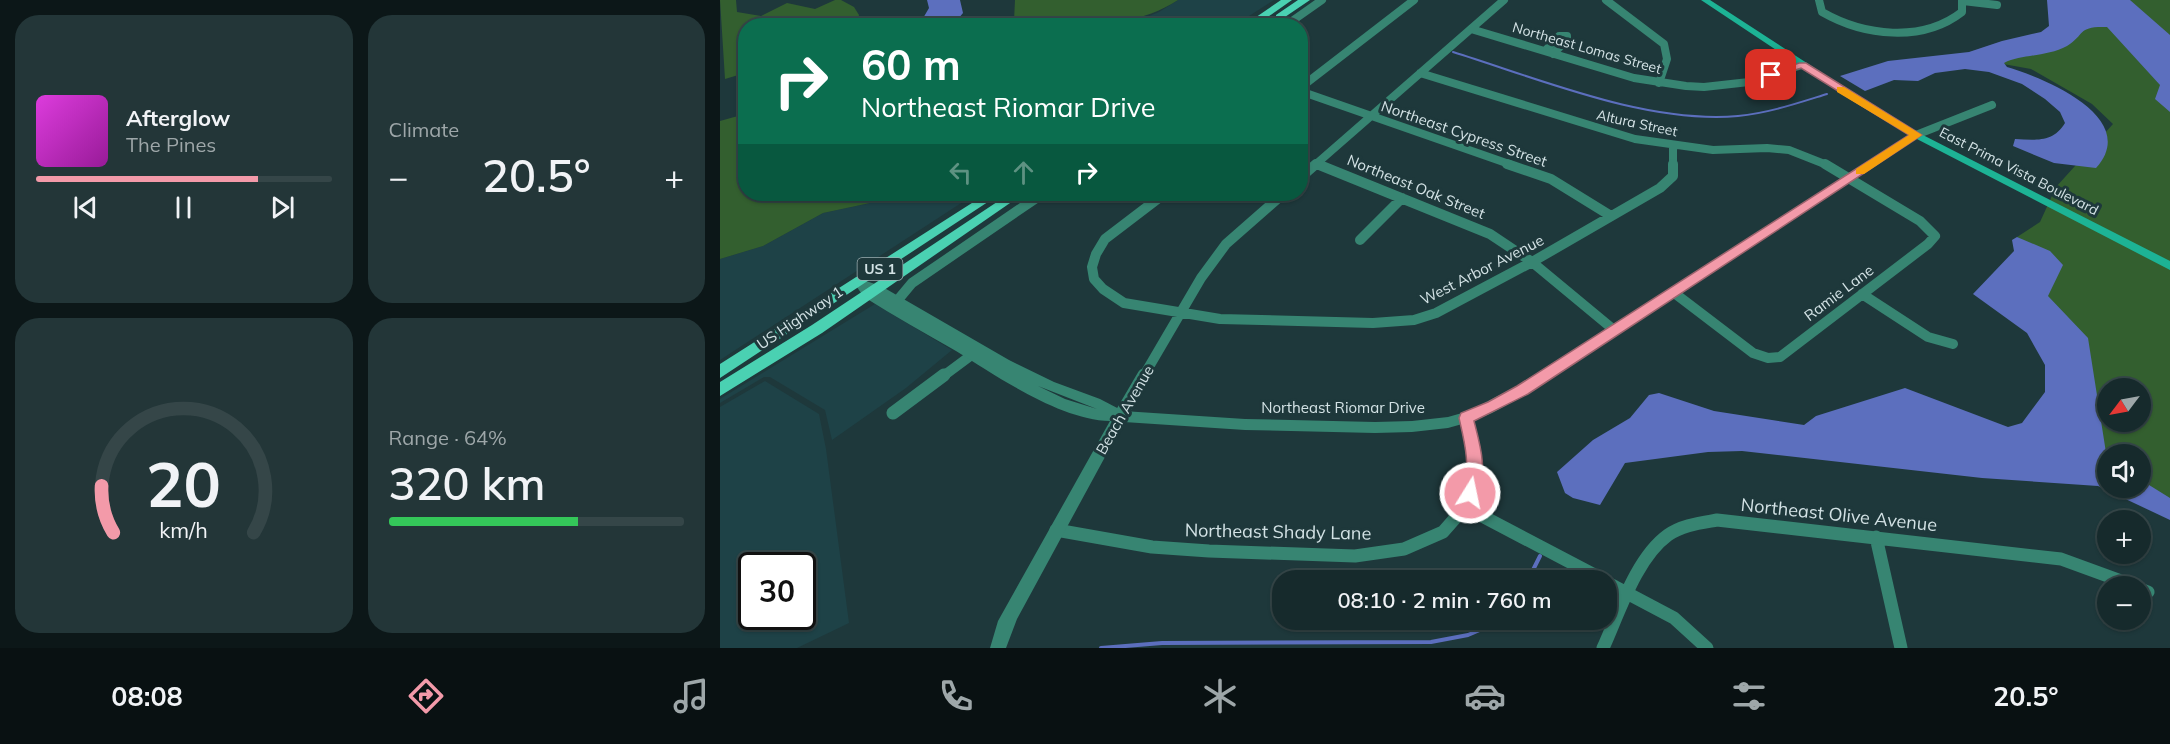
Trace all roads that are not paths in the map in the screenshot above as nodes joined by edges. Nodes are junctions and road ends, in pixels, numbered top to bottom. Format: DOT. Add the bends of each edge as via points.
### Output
graph roads {
  1 [pos="1287,0"];
  2 [pos="1305,0"];
  3 [pos="1322,0"];
  4 [pos="1414,0"];
  5 [pos="1504,0"];
  6 [pos="1606,0"];
  7 [pos="1706,0"];
  8 [pos="1819,0"];
  9 [pos="1963,1"];
  10 [pos="1997,4"];
  11 [pos="1260,18"];
  12 [pos="1278,18"];
  13 [pos="1296,18"];
  14 [pos="1471,29"];
  15 [pos="1802,65"];
  16 [pos="1420,73"];
  17 [pos="1659,83"];
  18 [pos="1308,84"];
  19 [pos="1308,93"];
  20 [pos="1992,105"];
  21 [pos="1371,116"];
  22 [pos="1916,135"];
  23 [pos="1672,146"];
  24 [pos="1317,164"];
  25 [pos="1308,171"];
  26 [pos="1850,178"];
  27 [pos="1402,198"];
  28 [pos="985,201"];
  29 [pos="1007,201"];
  30 [pos="1032,201"];
  31 [pos="1155,201"];
  32 [pos="1275,201"];
  33 [pos="1611,216"];
  34 [pos="1360,240"];
  35 [pos="916,262"];
  36 [pos="1532,262"];
  37 [pos="2170,266"];
  38 [pos="932,269"];
  39 [pos="868,288"];
  40 [pos="1672,292"];
  41 [pos="1862,294"];
  42 [pos="897,301"];
  43 [pos="1182,312"];
  44 [pos="1614,330"];
  45 [pos="1953,344"];
  46 [pos="975,352"];
  47 [pos="720,372"];
  48 [pos="720,390"];
  49 [pos="893,413"];
  50 [pos="1120,416"];
  51 [pos="1466,418"];
  52 [pos="1465,507"];
  53 [pos="1056,530"];
  54 [pos="1876,537"];
  55 [pos="1584,570"];
  56 [pos="2108,576"];
  57 [pos="1617,588"];
  58 [pos="1629,594"];
  59 [pos="998,648"];
  60 [pos="1603,648"];
  61 [pos="1707,648"];
  62 [pos="1901,648"];
  1 -- 11 [label="main road"];
  2 -- 12 [label="main road"];
  3 -- 13 [label="street"];
  4 -- 18 [label="street"];
  5 -- 14 [label="street"];
  6 -- 17 [label="street" via="1664,44 1667,66"];
  7 -- 15 [label="main road, East Prima Vista Boulevard"];
  8 -- 9 [label="street" via="1822,12 1851,27 1918,32 1955,21 1962,12"];
  9 -- 10 [label="street"];
  14 -- 16 [label="street"];
  14 -- 17 [label="street, Northeast Lomas Street"];
  15 -- 17 [label="street, Northeast Lomas Street" via="1730,85"];
  15 -- 22 [label="main road, East Prima Vista Boulevard"];
  16 -- 21 [label="street"];
  16 -- 23 [label="street, Altura Street" via="1592,128"];
  19 -- 21 [label="street, Northeast Cypress Street"];
  20 -- 22 [label="street"];
  21 -- 24 [label="street"];
  21 -- 33 [label="street, Northeast Cypress Street" via="1551,179"];
  22 -- 26 [label="street, Northeast Riomar Drive"];
  22 -- 37 [label="main road, East Prima Vista Boulevard"];
  23 -- 26 [label="street, Altura Street" via="1789,150 1818,160"];
  23 -- 33 [label="street, West Arbor Avenue" via="1673,176"];
  24 -- 25 [label="street"];
  24 -- 27 [label="street, Northeast Oak Street"];
  26 -- 40 [label="street, Northeast Riomar Drive"];
  26 -- 41 [label="street, Ramie Lane" via="1920,221 1935,236"];
  27 -- 34 [label="street"];
  27 -- 36 [label="street, Northeast Oak Street" via="1470,224"];
  28 -- 39 [label="main road, US Highway 1 / US 1"];
  29 -- 35 [label="main road, US Highway 1 / US 1"];
  30 -- 38 [label="street"];
  31 -- 43 [label="street, West Arbor Avenue" via="1105,239 1092,267 1094,279 1124,303"];
  32 -- 43 [label="street, Beach Avenue" via="1226,244"];
  33 -- 36 [label="street, West Arbor Avenue"];
  35 -- 38 [label="street" via="920,270"];
  35 -- 39 [label="main road, US Highway 1 / US 1"];
  36 -- 43 [label="street, West Arbor Avenue" via="1436,313 1414,320 1276,321 1220,319"];
  36 -- 44 [label="street, Northeast Oak Street"];
  38 -- 42 [label="street" via="904,290"];
  39 -- 42 [label="street, Northeast Riomar Drive"];
  39 -- 46 [label="street, Northeast Riomar Drive"];
  39 -- 47 [label="main road, US Highway 1 / US 1"];
  39 -- 48 [label="main road, US Highway 1 / US 1"];
  40 -- 41 [label="street, Ramie Lane" via="1753,352 1768,358 1780,357"];
  40 -- 44 [label="street, Northeast Riomar Drive"];
  41 -- 45 [label="street" via="1928,337"];
  42 -- 46 [label="street, Northeast Riomar Drive"];
  43 -- 50 [label="street, Beach Avenue"];
  44 -- 51 [label="street, Northeast Riomar Drive" via="1522,390"];
  46 -- 49 [label="street"];
  46 -- 50 [label="street, Northeast Riomar Drive" via="1021,384 1060,402 1106,418"];
  50 -- 51 [label="street, Northeast Riomar Drive" via="1237,425 1357,427 1434,424"];
  50 -- 53 [label="street, Beach Avenue"];
  51 -- 52 [label="street, Northeast Shady Lane" via="1476,456 1475,479"];
  52 -- 53 [label="street, Northeast Shady Lane" via="1443,532 1404,549 1355,556 1152,547"];
  52 -- 55 [label="street"];
  53 -- 59 [label="street, Beach Avenue" via="1004,627"];
  54 -- 56 [label="street, Northeast Olive Avenue" via="2061,559"];
  54 -- 58 [label="street, Northeast Olive Avenue" via="1717,520 1689,525 1666,536 1647,557"];
  54 -- 62 [label="street"];
  57 -- 58 [label="street"];
  58 -- 60 [label="street, Northeast Olive Avenue"];
  58 -- 61 [label="street" via="1683,624"];
}
